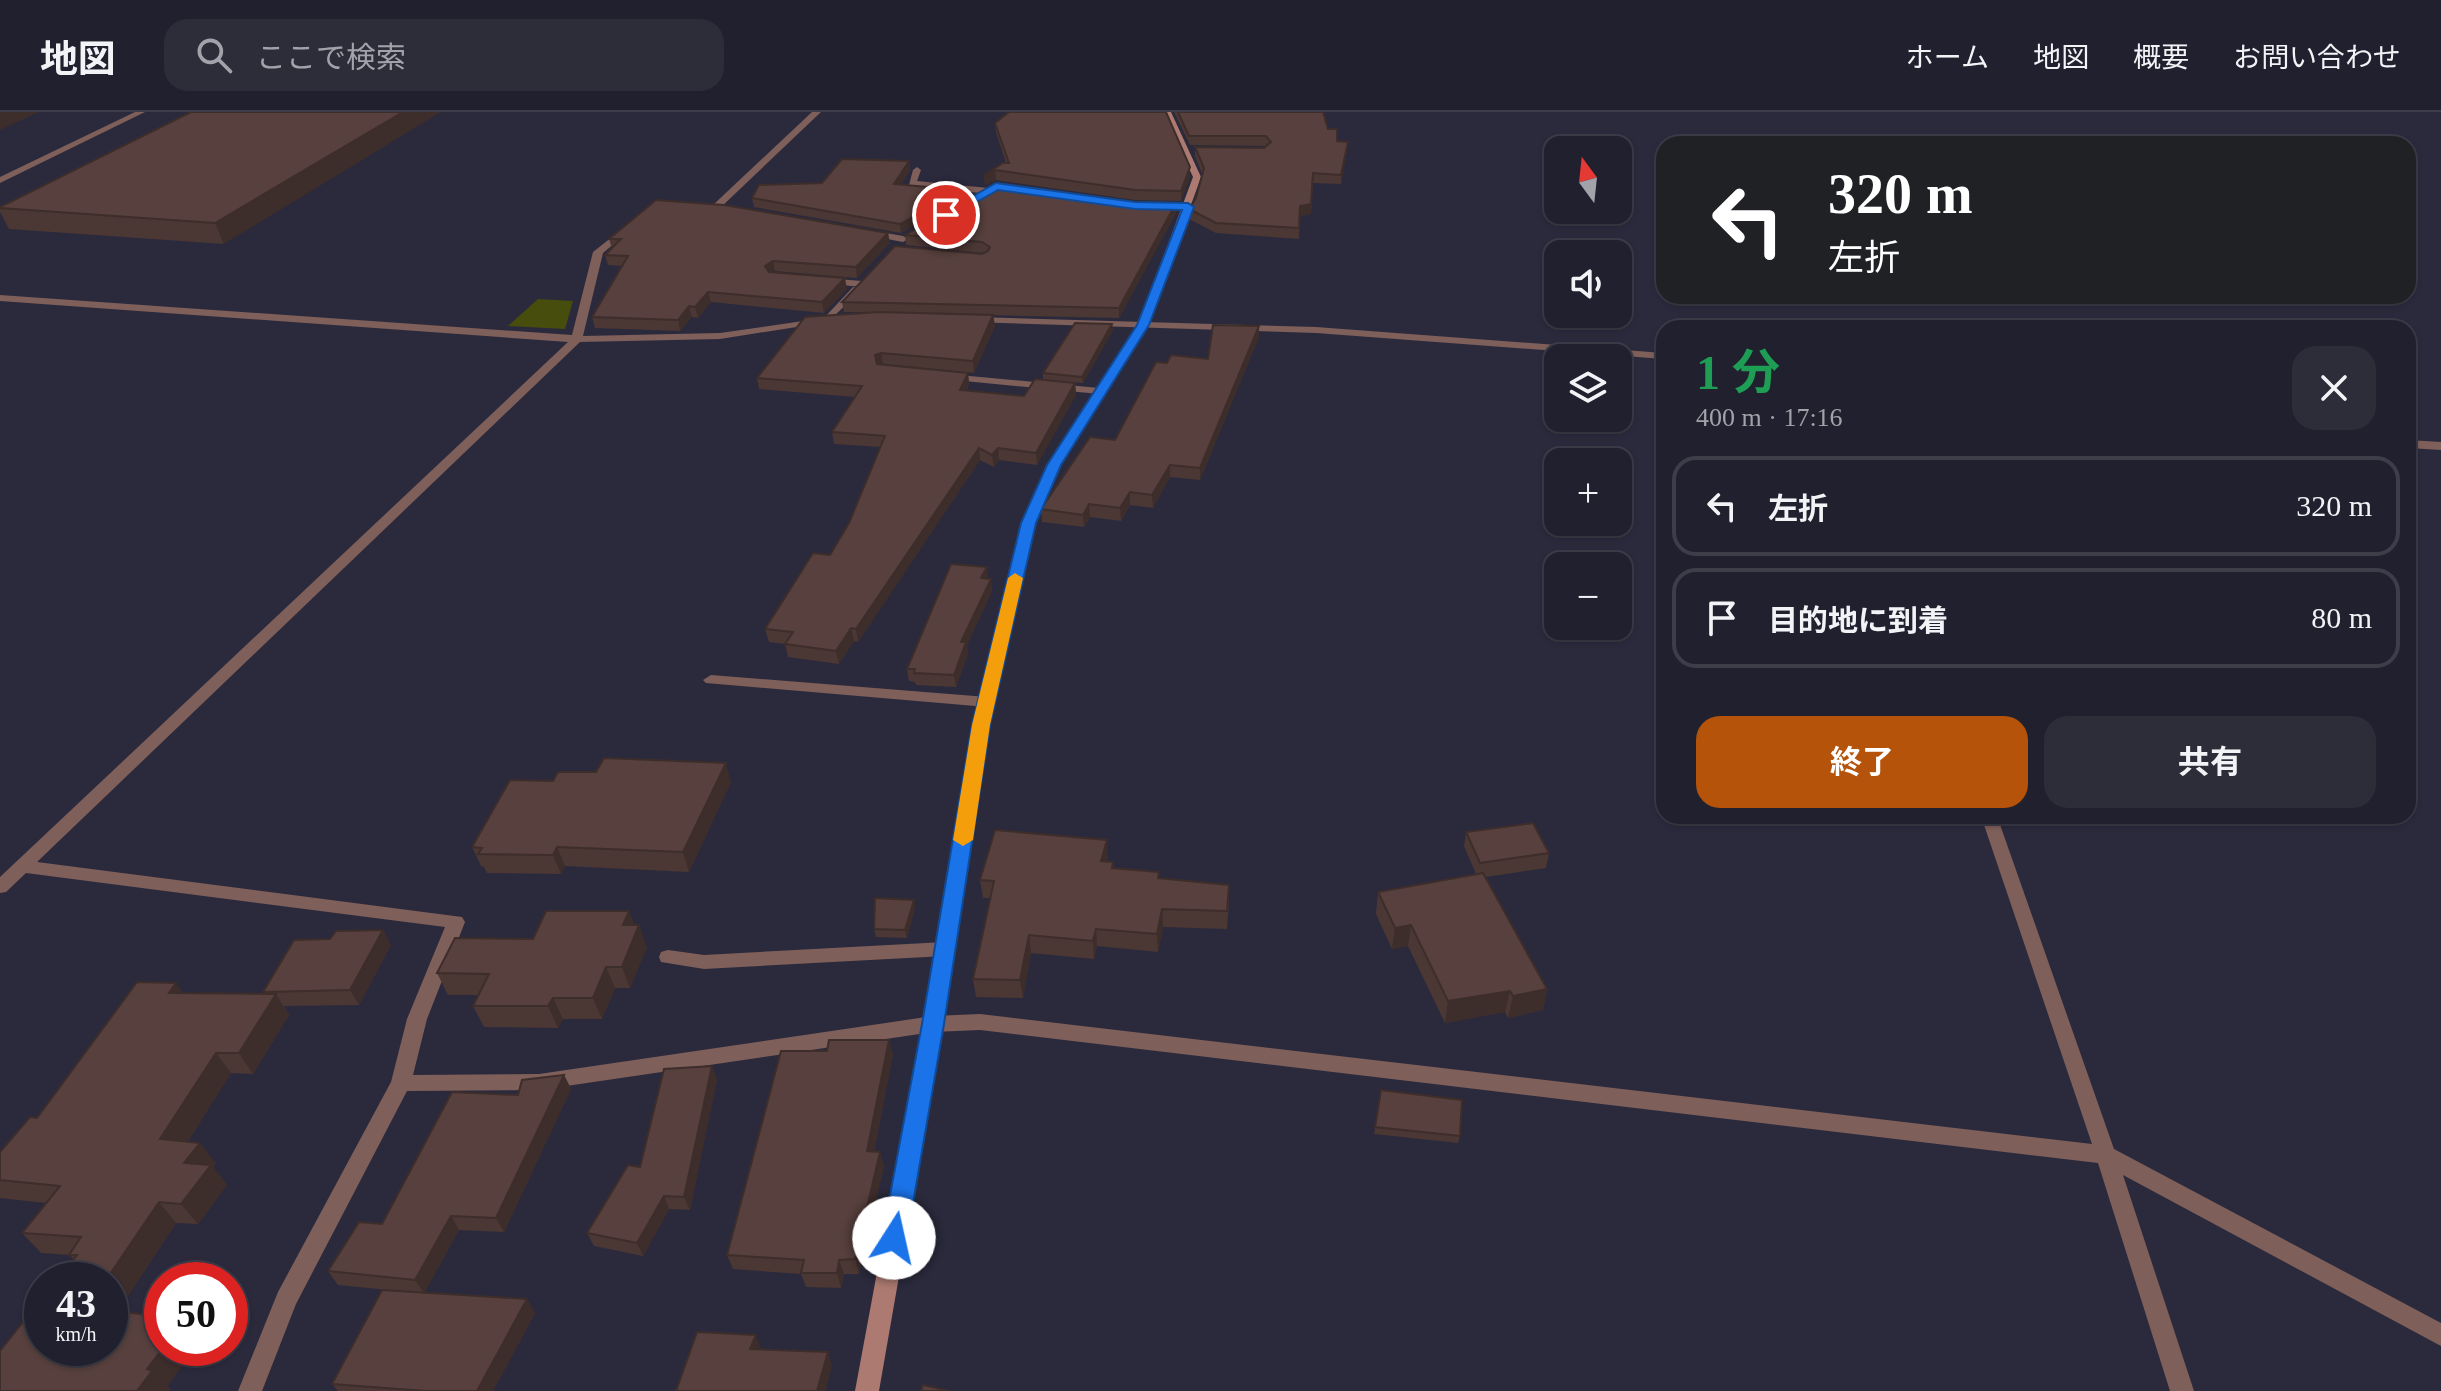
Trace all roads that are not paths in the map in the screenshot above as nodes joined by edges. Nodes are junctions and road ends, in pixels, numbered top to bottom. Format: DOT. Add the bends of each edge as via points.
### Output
graph roads {
  1 [pos="141,112"];
  2 [pos="817,112"];
  3 [pos="1167,112"];
  4 [pos="917,170"];
  5 [pos="0,180"];
  6 [pos="976,198"];
  7 [pos="701,206"];
  8 [pos="716,207"];
  9 [pos="732,210"];
  10 [pos="632,224"];
  11 [pos="857,231"];
  12 [pos="915,232"];
  13 [pos="903,239"];
  14 [pos="909,252"];
  15 [pos="873,273"];
  16 [pos="819,280"];
  17 [pos="862,284"];
  18 [pos="0,298"];
  19 [pos="828,319"];
  20 [pos="841,319"];
  21 [pos="958,320"];
  22 [pos="1143,325"];
  23 [pos="577,339"];
  24 [pos="1656,355"];
  25 [pos="929,375"];
  26 [pos="1099,391"];
  27 [pos="2416,444"];
  28 [pos="2441,446"];
  29 [pos="711,680"];
  30 [pos="987,702"];
  31 [pos="1992,824"];
  32 [pos="22,866"];
  33 [pos="0,887"];
  34 [pos="945,949"];
  35 [pos="668,957"];
  36 [pos="933,1024"];
  37 [pos="401,1083"];
  38 [pos="2106,1155"];
  39 [pos="2441,1335"];
  40 [pos="250,1391"];
  41 [pos="867,1391"];
  42 [pos="2182,1391"];
  1 -- 5 [label="street"];
  2 -- 8 [label="street"];
  3 -- 22 [label="main road" via="1193,151 1197,177 1182,206"];
  4 -- 6 [label="street" via="912,183 992,188"];
  7 -- 8 [label="street"];
  8 -- 9 [label="street"];
  10 -- 23 [label="street" via="598,252"];
  11 -- 13 [label="street"];
  12 -- 13 [label="street"];
  13 -- 14 [label="street" via="894,250"];
  15 -- 17 [label="street"];
  16 -- 17 [label="street"];
  17 -- 19 [label="street"];
  18 -- 23 [label="street"];
  19 -- 20 [label="street"];
  19 -- 23 [label="street" via="720,336"];
  21 -- 22 [label="street"];
  22 -- 24 [label="street" via="1316,330"];
  22 -- 26 [label="main road"];
  23 -- 32 [label="street"];
  25 -- 26 [label="street"];
  26 -- 30 [label="main road" via="1054,465 1028,523"];
  27 -- 28 [label="street"];
  29 -- 30 [label="street"];
  30 -- 34 [label="main road"];
  31 -- 38 [label="street"];
  32 -- 33 [label="street"];
  32 -- 37 [label="street" via="456,922 417,1019"];
  34 -- 35 [label="street" via="704,962"];
  34 -- 36 [label="main road"];
  36 -- 37 [label="street" via="539,1082"];
  36 -- 38 [label="street" via="980,1022"];
  36 -- 41 [label="main road"];
  37 -- 40 [label="street" via="286,1300"];
  38 -- 39 [label="street"];
  38 -- 42 [label="street"];
}
